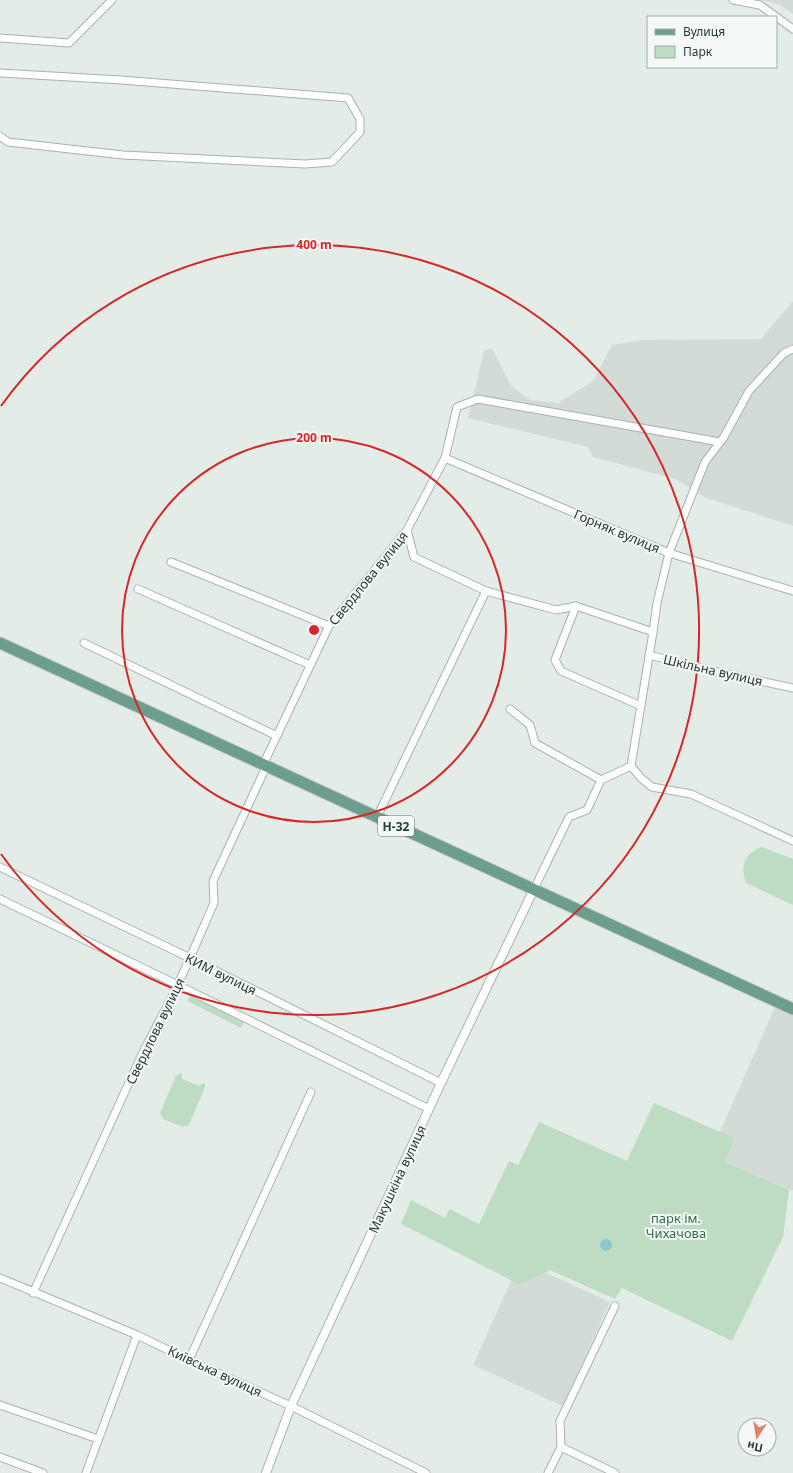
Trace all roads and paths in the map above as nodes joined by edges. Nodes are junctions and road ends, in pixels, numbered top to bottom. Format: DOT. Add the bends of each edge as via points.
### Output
graph roads {
  1 [pos="112,0"];
  2 [pos="733,0"];
  3 [pos="775,16"];
  4 [pos="777,17"];
  5 [pos="793,29"];
  6 [pos="0,38"];
  7 [pos="0,73"];
  8 [pos="0,136"];
  9 [pos="793,349"];
  10 [pos="720,442"];
  11 [pos="445,458"];
  12 [pos="407,530"];
  13 [pos="669,553"];
  14 [pos="170,562"];
  15 [pos="138,589"];
  16 [pos="486,591"];
  17 [pos="793,591"];
  18 [pos="576,606"];
  19 [pos="329,626"];
  20 [pos="653,632"];
  21 [pos="0,643"];
  22 [pos="84,643"];
  23 [pos="649,655"];
  24 [pos="310,665"];
  25 [pos="793,688"];
  26 [pos="641,706"];
  27 [pos="510,709"];
  28 [pos="277,736"];
  29 [pos="265,766"];
  30 [pos="631,766"];
  31 [pos="601,780"];
  32 [pos="377,817"];
  33 [pos="793,841"];
  34 [pos="0,867"];
  35 [pos="534,889"];
  36 [pos="0,899"];
  37 [pos="190,958"];
  38 [pos="178,985"];
  39 [pos="793,1009"];
  40 [pos="441,1083"];
  41 [pos="311,1092"];
  42 [pos="429,1109"];
  43 [pos="0,1278"];
  44 [pos="33,1293"];
  45 [pos="615,1306"];
  46 [pos="137,1335"];
  47 [pos="189,1360"];
  48 [pos="0,1405"];
  49 [pos="291,1406"];
  50 [pos="98,1439"];
  51 [pos="561,1447"];
  52 [pos="0,1457"];
  53 [pos="43,1473"];
  54 [pos="86,1473"];
  55 [pos="266,1473"];
  56 [pos="426,1473"];
  57 [pos="548,1473"];
  58 [pos="616,1473"];
  1 -- 6 [label="street" via="69,43"];
  2 -- 3 [label="street" via="760,5"];
  4 -- 5 [label="street"];
  7 -- 8 [label="street" via="348,98 360,119 360,132 332,162 305,164 123,155 8,142"];
  9 -- 10 [label="street, Шкільна вулиця" via="784,354 750,391"];
  10 -- 11 [label="street, Свердлова вулиця" via="478,399 456,407"];
  10 -- 13 [label="street, Шкільна вулиця" via="705,462"];
  11 -- 12 [label="street, Свердлова вулиця"];
  11 -- 13 [label="street, Горняк вулиця"];
  12 -- 16 [label="street" via="414,557"];
  12 -- 19 [label="street, Свердлова вулиця"];
  13 -- 17 [label="street, Горняк вулиця"];
  13 -- 20 [label="street, Шкільна вулиця"];
  14 -- 19 [label="street"];
  15 -- 24 [label="street"];
  16 -- 18 [label="street" via="556,610"];
  16 -- 32 [label="street"];
  18 -- 20 [label="street"];
  18 -- 26 [label="street" via="555,660 561,671"];
  19 -- 24 [label="street, Свердлова вулиця"];
  20 -- 23 [label="street, Шкільна вулиця"];
  21 -- 29 [label="main road, Н-32"];
  22 -- 28 [label="street"];
  23 -- 25 [label="street, Шкільна вулиця"];
  23 -- 26 [label="street"];
  24 -- 28 [label="street, Свердлова вулиця"];
  26 -- 30 [label="street"];
  27 -- 31 [label="street" via="530,725 535,743"];
  28 -- 29 [label="street, Свердлова вулиця"];
  29 -- 32 [label="main road, Н-32"];
  29 -- 37 [label="street, Свердлова вулиця" via="213,881 214,903"];
  30 -- 31 [label="street"];
  30 -- 33 [label="street" via="652,787 691,794"];
  31 -- 35 [label="street" via="587,810 569,817"];
  32 -- 35 [label="main road, Н-32"];
  34 -- 37 [label="street, КИМ вулиця"];
  35 -- 39 [label="main road, Н-32"];
  35 -- 40 [label="street, Макушкіна вулиця"];
  36 -- 38 [label="street"];
  37 -- 38 [label="street, Свердлова вулиця"];
  37 -- 40 [label="street, КИМ вулиця"];
  38 -- 42 [label="street"];
  38 -- 44 [label="street, Свердлова вулиця" via="143,1052"];
  40 -- 42 [label="street, Макушкіна вулиця"];
  41 -- 47 [label="street"];
  42 -- 49 [label="street, Макушкіна вулиця"];
  43 -- 44 [label="street, Київська вулиця"];
  44 -- 46 [label="street, Київська вулиця"];
  45 -- 51 [label="street" via="560,1422"];
  46 -- 47 [label="street, Київська вулиця"];
  46 -- 50 [label="street"];
  47 -- 49 [label="street, Київська вулиця"];
  48 -- 50 [label="street"];
  49 -- 55 [label="street, Макушкіна вулиця"];
  49 -- 56 [label="street, Київська вулиця"];
  50 -- 54 [label="street"];
  51 -- 57 [label="street"];
  51 -- 58 [label="street"];
  52 -- 53 [label="street"];
}
